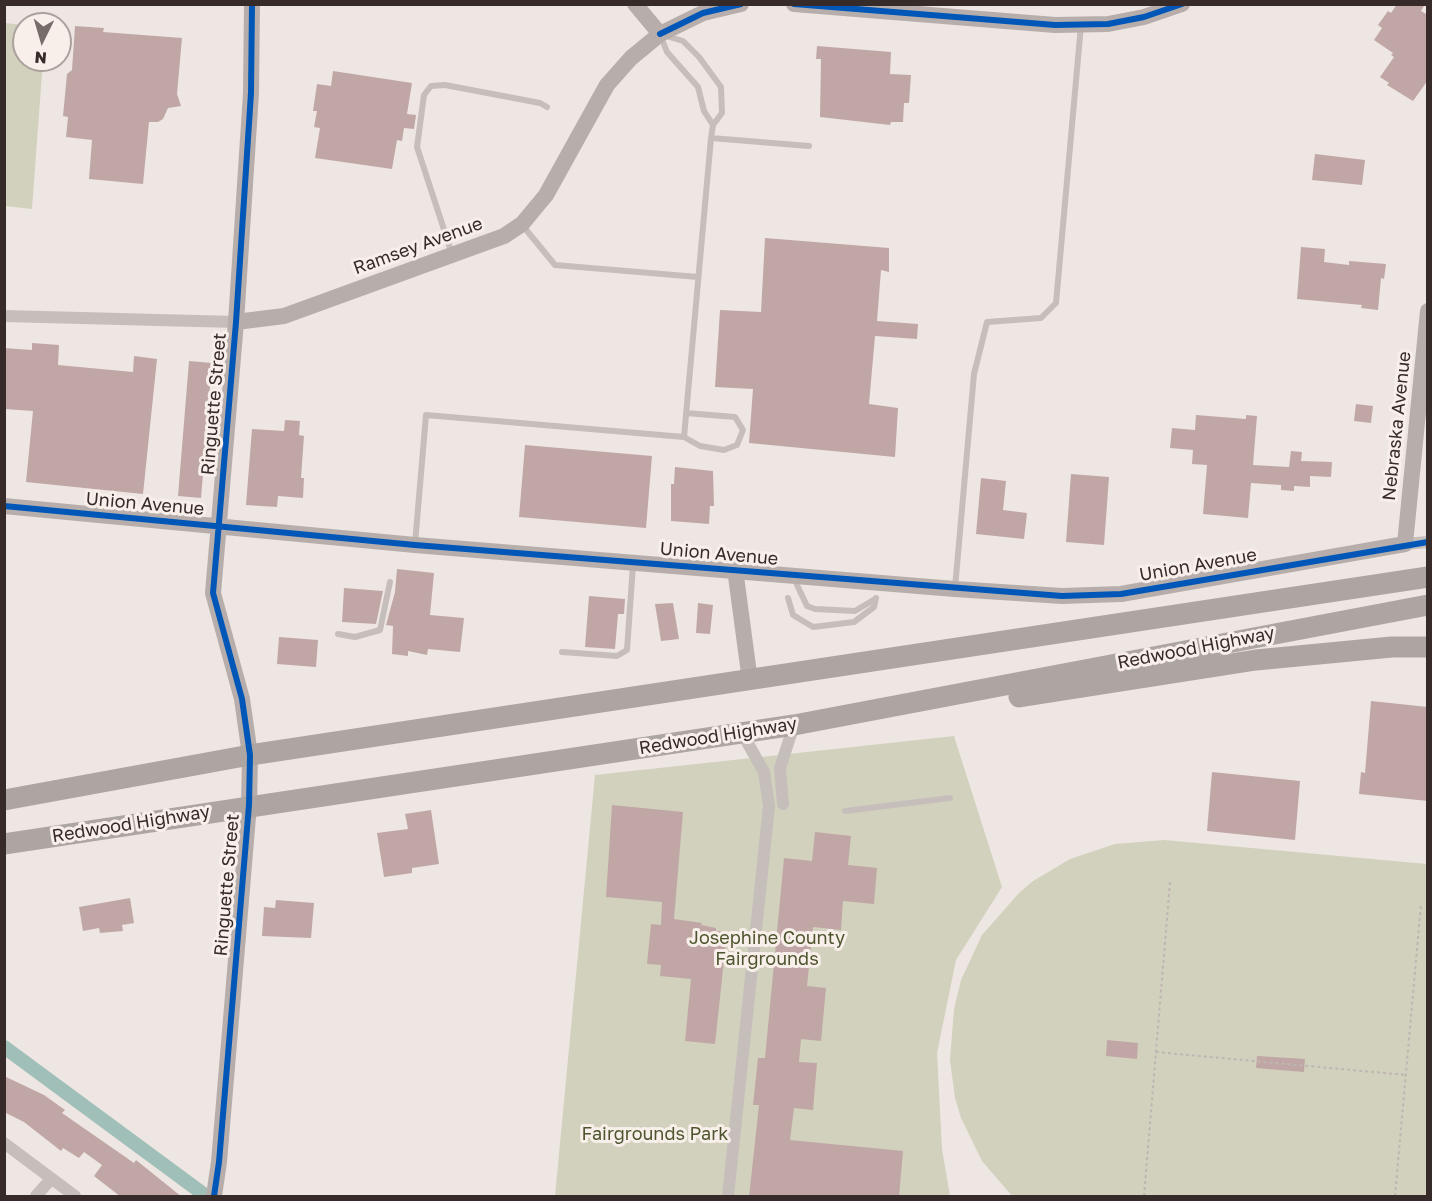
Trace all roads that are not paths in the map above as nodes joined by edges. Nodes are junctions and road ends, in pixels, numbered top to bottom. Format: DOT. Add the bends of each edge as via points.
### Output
graph roads {
  1 [pos="252,4"];
  2 [pos="635,4"];
  3 [pos="741,4"];
  4 [pos="794,4"];
  5 [pos="1182,4"];
  6 [pos="1081,25"];
  7 [pos="660,34"];
  8 [pos="547,107"];
  9 [pos="713,125"];
  10 [pos="711,138"];
  11 [pos="809,146"];
  12 [pos="522,224"];
  13 [pos="452,254"];
  14 [pos="698,277"];
  15 [pos="1428,311"];
  16 [pos="4,316"];
  17 [pos="236,322"];
  18 [pos="686,413"];
  19 [pos="684,437"];
  20 [pos="4,506"];
  21 [pos="217,526"];
  22 [pos="1428,542"];
  23 [pos="1405,544"];
  24 [pos="415,545"];
  25 [pos="634,562"];
  26 [pos="735,570"];
  27 [pos="1428,577"];
  28 [pos="390,582"];
  29 [pos="797,585"];
  30 [pos="955,589"];
  31 [pos="788,598"];
  32 [pos="1428,604"];
  33 [pos="338,634"];
  34 [pos="1428,647"];
  35 [pos="562,652"];
  36 [pos="750,681"];
  37 [pos="899,707"];
  38 [pos="794,725"];
  39 [pos="742,733"];
  40 [pos="250,755"];
  41 [pos="950,798"];
  42 [pos="4,800"];
  43 [pos="783,804"];
  44 [pos="249,805"];
  45 [pos="845,811"];
  46 [pos="4,844"];
  47 [pos="4,1143"];
  48 [pos="51,1179"];
  49 [pos="36,1197"];
  50 [pos="75,1197"];
  51 [pos="214,1197"];
  52 [pos="728,1197"];
  1 -- 17 [label="street, Ringuette Street" via="251,93"];
  2 -- 7 [label="street"];
  3 -- 7 [label="street, Ramsey Avenue" via="703,13"];
  4 -- 6 [label="street"];
  5 -- 6 [label="street" via="1144,17"];
  6 -- 30 [label="lane" via="1056,303 1041,318 987,322 974,374"];
  7 -- 9 [label="lane" via="667,52 698,87 704,111"];
  7 -- 9 [label="lane" via="683,41 721,87 722,113"];
  7 -- 12 [label="street, Ramsey Avenue" via="607,85 546,195"];
  8 -- 13 [label="lane" via="445,85 431,86 424,95 417,147"];
  9 -- 10 [label="lane"];
  10 -- 11 [label="lane"];
  10 -- 14 [label="lane"];
  12 -- 13 [label="street, Ramsey Avenue" via="504,236"];
  12 -- 14 [label="lane" via="555,265"];
  13 -- 17 [label="street, Ramsey Avenue" via="284,316"];
  14 -- 18 [label="lane"];
  15 -- 23 [label="street, Nebraska Avenue"];
  16 -- 17 [label="street, Ramsey Avenue"];
  17 -- 21 [label="street, Ringuette Street"];
  18 -- 19 [label="lane"];
  18 -- 19 [label="lane" via="735,417 743,430 737,445 724,450 700,446"];
  19 -- 24 [label="lane" via="426,415"];
  20 -- 21 [label="street, Union Avenue"];
  21 -- 24 [label="street, Union Avenue"];
  21 -- 40 [label="street, Ringuette Street" via="213,593 242,699"];
  22 -- 23 [label="street, Union Avenue"];
  23 -- 30 [label="street, Union Avenue" via="1121,594 1062,597"];
  24 -- 25 [label="street, Union Avenue"];
  25 -- 26 [label="street, Union Avenue"];
  25 -- 35 [label="lane" via="627,650 617,656"];
  26 -- 30 [label="street, Union Avenue"];
  26 -- 36 [label="street"];
  27 -- 36 [label="highway, Redwood Highway"];
  28 -- 33 [label="lane" via="380,630 355,637"];
  29 -- 31 [label="lane" via="807,606 815,609 855,611 876,598 874,607 854,622 813,627 793,615"];
  32 -- 37 [label="highway, Redwood Highway"];
  34 -- 37 [label="highway" via="1256,660 967,704"];
  36 -- 40 [label="highway, Redwood Highway"];
  37 -- 38 [label="highway, Redwood Highway"];
  38 -- 39 [label="highway, Redwood Highway"];
  38 -- 43 [label="street" via="780,768"];
  39 -- 44 [label="highway, Redwood Highway"];
  39 -- 52 [label="street" via="764,772 769,806"];
  40 -- 42 [label="highway, Redwood Highway"];
  40 -- 44 [label="street, Ringuette Street"];
  41 -- 45 [label="lane"];
  44 -- 46 [label="highway, Redwood Highway"];
  44 -- 51 [label="street, Ringuette Street"];
  47 -- 48 [label="street"];
  48 -- 49 [label="street"];
  48 -- 50 [label="street"];
}
